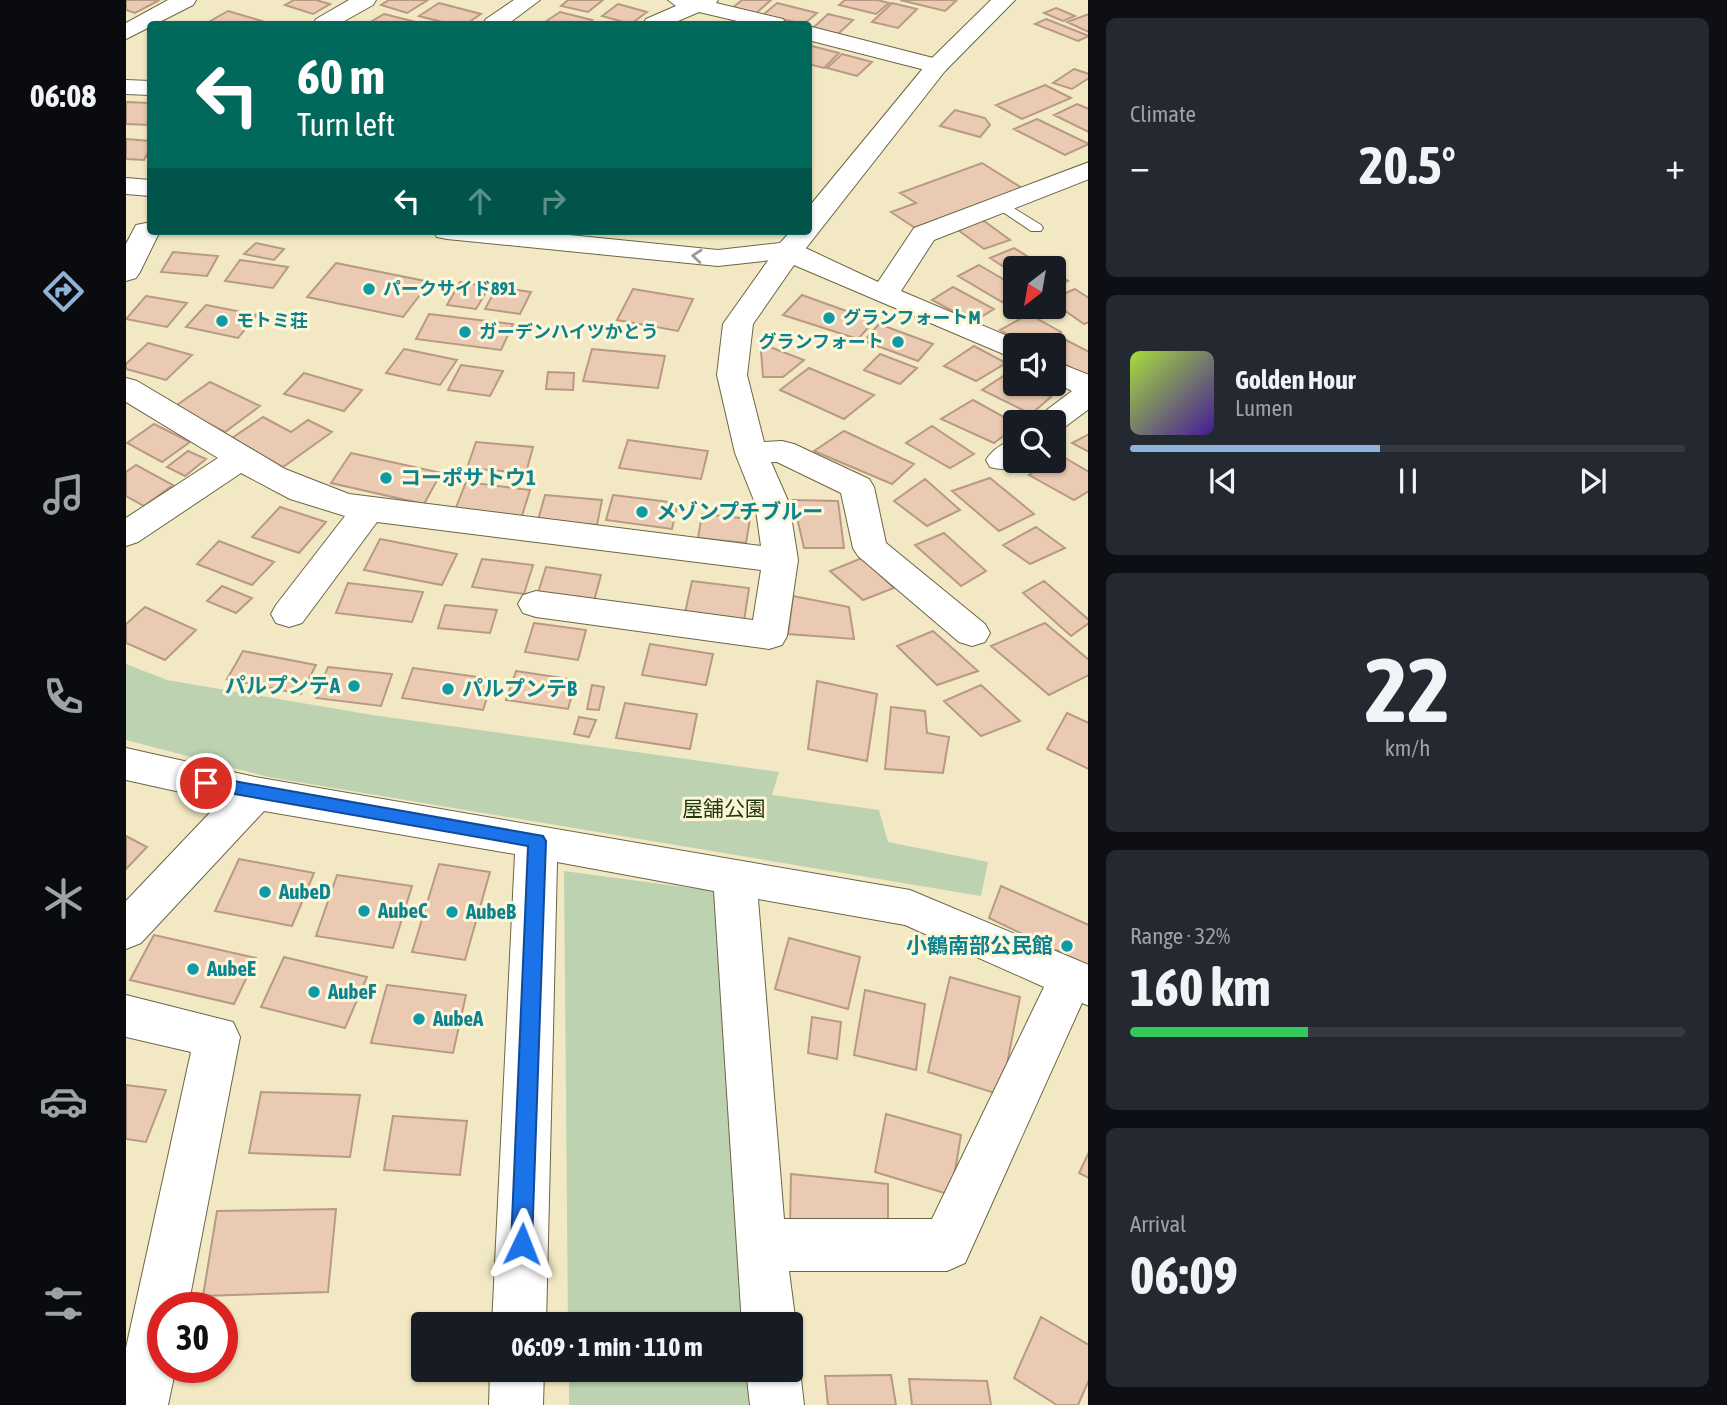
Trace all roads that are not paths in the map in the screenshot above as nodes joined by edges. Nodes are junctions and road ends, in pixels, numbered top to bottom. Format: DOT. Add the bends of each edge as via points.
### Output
graph roads {
  1 [pos="185,0"];
  2 [pos="365,0"];
  3 [pos="529,0"];
  4 [pos="1004,0"];
  5 [pos="695,7"];
  6 [pos="329,21"];
  7 [pos="498,21"];
  8 [pos="661,21"];
  9 [pos="761,21"];
  10 [pos="126,32"];
  11 [pos="812,34"];
  12 [pos="937,66"];
  13 [pos="126,87"];
  14 [pos="147,88"];
  15 [pos="1088,170"];
  16 [pos="126,186"];
  17 [pos="147,188"];
  18 [pos="126,205"];
  19 [pos="1002,205"];
  20 [pos="812,222"];
  21 [pos="143,223"];
  22 [pos="1036,228"];
  23 [pos="487,235"];
  24 [pos="686,235"];
  25 [pos="801,236"];
  26 [pos="126,272"];
  27 [pos="884,294"];
  28 [pos="1003,344"];
  29 [pos="1066,376"];
  30 [pos="1088,387"];
  31 [pos="126,388"];
  32 [pos="1088,393"];
  33 [pos="1066,410"];
  34 [pos="751,453"];
  35 [pos="241,457"];
  36 [pos="368,510"];
  37 [pos="126,534"];
  38 [pos="780,560"];
  39 [pos="537,604"];
  40 [pos="289,614"];
  41 [pos="972,633"];
  42 [pos="126,765"];
  43 [pos="255,793"];
  44 [pos="537,841"];
  45 [pos="735,878"];
  46 [pos="126,930"];
  47 [pos="1079,983"];
  48 [pos="126,1016"];
  49 [pos="761,1245"];
  50 [pos="519,1312"];
  51 [pos="768,1312"];
  52 [pos="517,1382"];
  53 [pos="775,1382"];
  54 [pos="141,1405"];
  55 [pos="516,1405"];
  56 [pos="777,1405"];
  1 -- 10 [label="street"];
  2 -- 6 [label="street"];
  3 -- 7 [label="street"];
  4 -- 12 [label="street"];
  5 -- 8 [label="street"];
  5 -- 9 [label="street"];
  11 -- 12 [label="street"];
  12 -- 20 [label="street"];
  13 -- 14 [label="street"];
  15 -- 19 [label="street"];
  16 -- 17 [label="street"];
  18 -- 21 [label="street"];
  19 -- 22 [label="lane"];
  19 -- 27 [label="street" via="924,234"];
  21 -- 26 [label="street"];
  25 -- 23 [label="street, one-way" via="718,258"];
  24 -- 25 [label="street" via="724,239"];
  25 -- 27 [label="street" via="825,271"];
  25 -- 34 [label="street" via="738,324 732,375"];
  27 -- 28 [label="street"];
  29 -- 30 [label="street"];
  31 -- 35 [label="street"];
  32 -- 33 [label="street"];
  34 -- 38 [label="street" via="772,503"];
  34 -- 41 [label="street" via="782,451 857,487 870,548"];
  35 -- 36 [label="street" via="318,499"];
  35 -- 37 [label="street"];
  36 -- 38 [label="street"];
  36 -- 40 [label="street"];
  38 -- 39 [label="street" via="769,636"];
  42 -- 43 [label="street"];
  43 -- 44 [label="street"];
  43 -- 46 [label="street"];
  44 -- 45 [label="street"];
  44 -- 50 [label="street"];
  45 -- 47 [label="street" via="910,908"];
  45 -- 49 [label="street"];
  47 -- 49 [label="street" via="947,1245"];
  48 -- 54 [label="street" via="217,1037"];
  49 -- 51 [label="street"];
  52 -- 55 [label="street"];
  53 -- 56 [label="street"];
}
